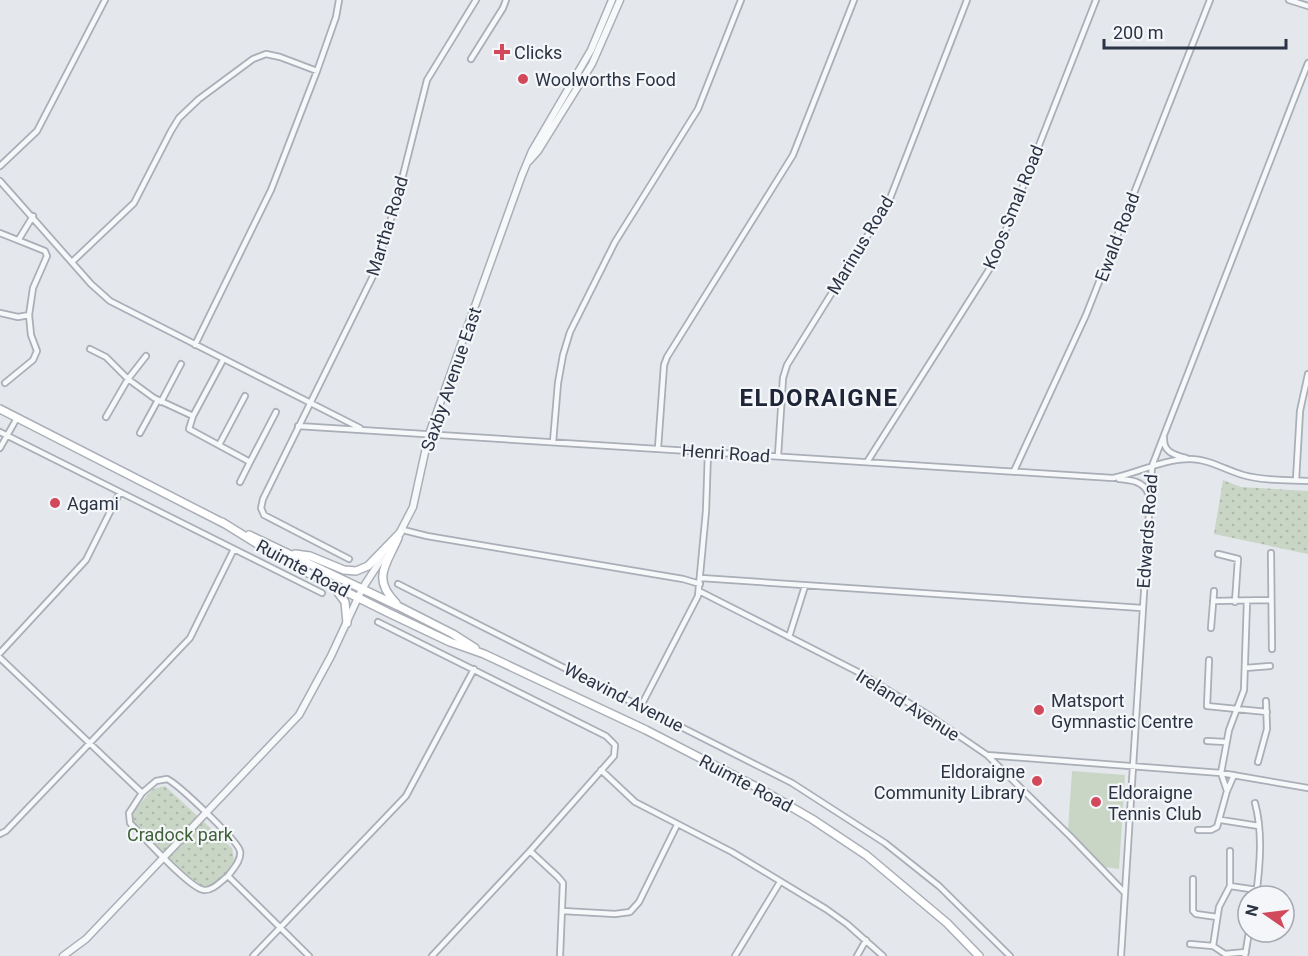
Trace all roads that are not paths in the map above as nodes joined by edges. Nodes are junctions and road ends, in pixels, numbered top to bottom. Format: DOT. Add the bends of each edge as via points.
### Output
graph roads {
  1 [pos="105,0"];
  2 [pos="339,0"];
  3 [pos="476,0"];
  4 [pos="506,0"];
  5 [pos="612,0"];
  6 [pos="620,0"];
  7 [pos="741,0"];
  8 [pos="854,0"];
  9 [pos="967,0"];
  10 [pos="1096,0"];
  11 [pos="1209,0"];
  12 [pos="1289,0"];
  13 [pos="1308,6"];
  14 [pos="471,59"];
  15 [pos="1308,63"];
  16 [pos="317,71"];
  17 [pos="528,162"];
  18 [pos="0,166"];
  19 [pos="0,181"];
  20 [pos="33,216"];
  21 [pos="0,233"];
  22 [pos="19,239"];
  23 [pos="72,262"];
  24 [pos="0,313"];
  25 [pos="29,315"];
  26 [pos="195,345"];
  27 [pos="90,349"];
  28 [pos="146,357"];
  29 [pos="223,360"];
  30 [pos="181,364"];
  31 [pos="1308,374"];
  32 [pos="128,379"];
  33 [pos="5,383"];
  34 [pos="245,396"];
  35 [pos="160,401"];
  36 [pos="310,402"];
  37 [pos="0,410"];
  38 [pos="276,412"];
  39 [pos="193,416"];
  40 [pos="106,417"];
  41 [pos="17,418"];
  42 [pos="298,426"];
  43 [pos="362,429"];
  44 [pos="0,432"];
  45 [pos="1164,432"];
  46 [pos="140,433"];
  47 [pos="429,434"];
  48 [pos="8,436"];
  49 [pos="553,442"];
  50 [pos="219,445"];
  51 [pos="0,448"];
  52 [pos="658,448"];
  53 [pos="708,452"];
  54 [pos="778,456"];
  55 [pos="1189,459"];
  56 [pos="250,462"];
  57 [pos="867,462"];
  58 [pos="1152,466"];
  59 [pos="1014,471"];
  60 [pos="1113,478"];
  61 [pos="1296,480"];
  62 [pos="1308,481"];
  63 [pos="240,482"];
  64 [pos="120,492"];
  65 [pos="1149,495"];
  66 [pos="222,522"];
  67 [pos="401,531"];
  68 [pos="234,549"];
  69 [pos="292,554"];
  70 [pos="1218,554"];
  71 [pos="1271,554"];
  72 [pos="349,559"];
  73 [pos="701,578"];
  74 [pos="327,581"];
  75 [pos="398,584"];
  76 [pos="700,584"];
  77 [pos="805,586"];
  78 [pos="362,589"];
  79 [pos="699,591"];
  80 [pos="1214,591"];
  81 [pos="322,593"];
  82 [pos="358,597"];
  83 [pos="1271,600"];
  84 [pos="1213,601"];
  85 [pos="1247,601"];
  86 [pos="1235,602"];
  87 [pos="398,606"];
  88 [pos="1142,608"];
  89 [pos="378,622"];
  90 [pos="347,623"];
  91 [pos="1211,628"];
  92 [pos="789,637"];
  93 [pos="1272,649"];
  94 [pos="0,653"];
  95 [pos="484,654"];
  96 [pos="0,658"];
  97 [pos="1209,660"];
  98 [pos="1270,666"];
  99 [pos="1245,668"];
  100 [pos="474,669"];
  101 [pos="1266,701"];
  102 [pos="641,705"];
  103 [pos="1238,709"];
  104 [pos="1267,712"];
  105 [pos="1207,741"];
  106 [pos="89,742"];
  107 [pos="1227,742"];
  108 [pos="987,755"];
  109 [pos="1258,762"];
  110 [pos="1134,766"];
  111 [pos="600,770"];
  112 [pos="1221,772"];
  113 [pos="1234,775"];
  114 [pos="1308,788"];
  115 [pos="1227,791"];
  116 [pos="142,793"];
  117 [pos="1255,803"];
  118 [pos="206,813"];
  119 [pos="1221,820"];
  120 [pos="677,825"];
  121 [pos="1259,826"];
  122 [pos="1198,831"];
  123 [pos="0,834"];
  124 [pos="530,851"];
  125 [pos="1230,851"];
  126 [pos="163,857"];
  127 [pos="228,876"];
  128 [pos="1193,879"];
  129 [pos="780,882"];
  130 [pos="1257,884"];
  131 [pos="1230,886"];
  132 [pos="1236,888"];
  133 [pos="1125,893"];
  134 [pos="563,911"];
  135 [pos="1217,917"];
  136 [pos="280,928"];
  137 [pos="866,940"];
  138 [pos="1190,944"];
  139 [pos="1213,946"];
  140 [pos="440,948"];
  141 [pos="1245,954"];
  142 [pos="63,956"];
  143 [pos="253,956"];
  144 [pos="309,956"];
  145 [pos="432,956"];
  146 [pos="440,956"];
  147 [pos="560,956"];
  148 [pos="735,956"];
  149 [pos="856,956"];
  150 [pos="883,956"];
  151 [pos="979,956"];
  152 [pos="1010,956"];
  153 [pos="1121,956"];
  1 -- 18 [label="street" via="37,131"];
  2 -- 16 [label="street"];
  3 -- 36 [label="street, Martha Road" via="427,80 374,274"];
  4 -- 14 [label="street"];
  5 -- 17 [label="street, Saxby Avenue East" via="591,50"];
  6 -- 17 [label="street, Saxby Avenue East" via="592,64"];
  7 -- 49 [label="street" via="698,109 615,242 570,332 558,382"];
  8 -- 52 [label="street" via="793,155 667,357"];
  9 -- 54 [label="street, Marinus Road" via="889,201 787,365"];
  10 -- 57 [label="street, Koos Smal Road" via="992,265"];
  11 -- 59 [label="street, Ewald Road" via="1086,315"];
  12 -- 13 [label="street"];
  15 -- 45 [label="street, Edwards Road"];
  16 -- 23 [label="street" via="266,54 253,59 193,104 171,131 134,203"];
  16 -- 26 [label="street" via="271,190"];
  17 -- 47 [label="street, Saxby Avenue East"];
  19 -- 20 [label="street"];
  20 -- 22 [label="street"];
  20 -- 23 [label="street"];
  21 -- 22 [label="street"];
  22 -- 25 [label="street" via="47,253 33,288"];
  23 -- 26 [label="street" via="110,301"];
  24 -- 25 [label="street"];
  25 -- 33 [label="street" via="38,351"];
  26 -- 29 [label="street"];
  27 -- 32 [label="street" via="112,362"];
  28 -- 32 [label="street"];
  29 -- 36 [label="street"];
  29 -- 39 [label="street"];
  30 -- 35 [label="street"];
  31 -- 61 [label="street" via="1300,411"];
  32 -- 35 [label="street"];
  32 -- 40 [label="street"];
  34 -- 50 [label="street"];
  35 -- 39 [label="street"];
  35 -- 46 [label="street"];
  36 -- 42 [label="street, Martha Road"];
  36 -- 43 [label="street"];
  37 -- 41 [label="main road, Ruimte Road"];
  38 -- 56 [label="street"];
  39 -- 50 [label="street" via="189,429"];
  41 -- 48 [label="street"];
  41 -- 66 [label="main road, Ruimte Road"];
  42 -- 43 [label="street, Henri Road"];
  42 -- 72 [label="street, Martha Road" via="261,508 264,515"];
  43 -- 47 [label="street, Henri Road"];
  44 -- 48 [label="street"];
  45 -- 55 [label="street" via="1165,447"];
  45 -- 58 [label="street, Edwards Road"];
  47 -- 49 [label="street, Henri Road"];
  47 -- 67 [label="street, Saxby Avenue East" via="417,494"];
  48 -- 51 [label="street"];
  48 -- 64 [label="street"];
  49 -- 52 [label="street, Henri Road"];
  50 -- 56 [label="street"];
  52 -- 53 [label="street, Henri Road"];
  53 -- 54 [label="street, Henri Road"];
  53 -- 73 [label="street"];
  54 -- 57 [label="street, Henri Road"];
  55 -- 58 [label="street, Henri Road"];
  55 -- 61 [label="street" via="1245,476"];
  56 -- 63 [label="street"];
  57 -- 59 [label="street, Henri Road"];
  58 -- 60 [label="street, Henri Road"];
  58 -- 65 [label="street, Edwards Road"];
  59 -- 60 [label="street, Henri Road"];
  60 -- 65 [label="street" via="1139,483"];
  61 -- 62 [label="street"];
  64 -- 68 [label="street"];
  64 -- 94 [label="street" via="86,560"];
  65 -- 88 [label="street, Edwards Road"];
  66 -- 69 [label="main road, Ruimte Road"];
  66 -- 74 [label="main road, Ruimte Road"];
  67 -- 69 [label="main road" via="368,566 356,571"];
  67 -- 76 [label="street"];
  67 -- 78 [label="street, Saxby Avenue East"];
  67 -- 87 [label="main road" via="382,577 389,596"];
  68 -- 81 [label="street"];
  68 -- 106 [label="street" via="190,638"];
  69 -- 78 [label="main road, Ruimte Road"];
  70 -- 86 [label="street" via="1238,559"];
  71 -- 83 [label="street"];
  73 -- 76 [label="street"];
  73 -- 77 [label="street"];
  74 -- 82 [label="main road, Ruimte Road"];
  74 -- 90 [label="main road" via="344,600"];
  75 -- 102 [label="street, Weavind Avenue"];
  76 -- 79 [label="street"];
  77 -- 88 [label="street"];
  77 -- 92 [label="street"];
  78 -- 82 [label="street, Saxby Avenue East"];
  78 -- 87 [label="main road, Ruimte Road"];
  79 -- 92 [label="street, Ireland Avenue"];
  79 -- 102 [label="street"];
  80 -- 84 [label="street"];
  82 -- 90 [label="street, Saxby Avenue East"];
  82 -- 95 [label="main road, Ruimte Road" via="450,642"];
  83 -- 85 [label="street"];
  83 -- 93 [label="street"];
  84 -- 86 [label="street"];
  84 -- 91 [label="street"];
  85 -- 86 [label="street"];
  85 -- 99 [label="street"];
  87 -- 95 [label="main road, Ruimte Road"];
  88 -- 110 [label="street, Edwards Road"];
  89 -- 100 [label="street"];
  90 -- 118 [label="street, Saxby Avenue East" via="299,716"];
  92 -- 108 [label="street, Ireland Avenue" via="858,672"];
  95 -- 151 [label="main road, Ruimte Road" via="732,773 812,819 880,866"];
  96 -- 106 [label="street"];
  97 -- 103 [label="street" via="1207,705"];
  98 -- 99 [label="street"];
  99 -- 103 [label="street"];
  100 -- 111 [label="street" via="606,736 615,745 614,756"];
  100 -- 136 [label="street" via="406,796"];
  101 -- 104 [label="street"];
  102 -- 152 [label="street, Weavind Avenue" via="792,783 885,843 939,886"];
  103 -- 104 [label="street"];
  103 -- 107 [label="street"];
  104 -- 109 [label="street" via="1267,729"];
  105 -- 107 [label="street"];
  106 -- 116 [label="street"];
  106 -- 123 [label="street"];
  107 -- 112 [label="street"];
  108 -- 110 [label="street"];
  108 -- 133 [label="street, Ireland Avenue"];
  110 -- 112 [label="street"];
  110 -- 133 [label="street, Edwards Road"];
  111 -- 120 [label="street" via="635,802"];
  111 -- 124 [label="street"];
  112 -- 113 [label="street"];
  112 -- 115 [label="street"];
  113 -- 114 [label="street"];
  113 -- 115 [label="street"];
  115 -- 119 [label="street"];
  116 -- 118 [label="street" via="156,781 166,779"];
  116 -- 126 [label="street" via="129,813 129,823"];
  117 -- 121 [label="street"];
  118 -- 126 [label="street, Saxby Avenue East"];
  118 -- 127 [label="street" via="240,849 240,858"];
  119 -- 121 [label="street"];
  119 -- 122 [label="street" via="1215,829"];
  120 -- 129 [label="street" via="732,852"];
  120 -- 134 [label="street" via="639,902 630,912 615,915"];
  121 -- 130 [label="street"];
  124 -- 134 [label="street" via="562,882"];
  124 -- 140 [label="street"];
  125 -- 131 [label="street"];
  126 -- 127 [label="street" via="200,889 212,889"];
  126 -- 142 [label="street, Saxby Avenue East" via="86,939"];
  127 -- 136 [label="street"];
  128 -- 135 [label="street" via="1193,911"];
  129 -- 137 [label="street" via="826,909"];
  129 -- 148 [label="street"];
  131 -- 132 [label="street"];
  131 -- 135 [label="street"];
  133 -- 153 [label="street, Edwards Road"];
  134 -- 147 [label="street"];
  135 -- 139 [label="street"];
  136 -- 143 [label="street"];
  136 -- 144 [label="street"];
  137 -- 149 [label="street"];
  137 -- 150 [label="street"];
  138 -- 139 [label="street"];
  139 -- 141 [label="street" via="1225,954"];
  140 -- 145 [label="street"];
  140 -- 146 [label="street"];
}
